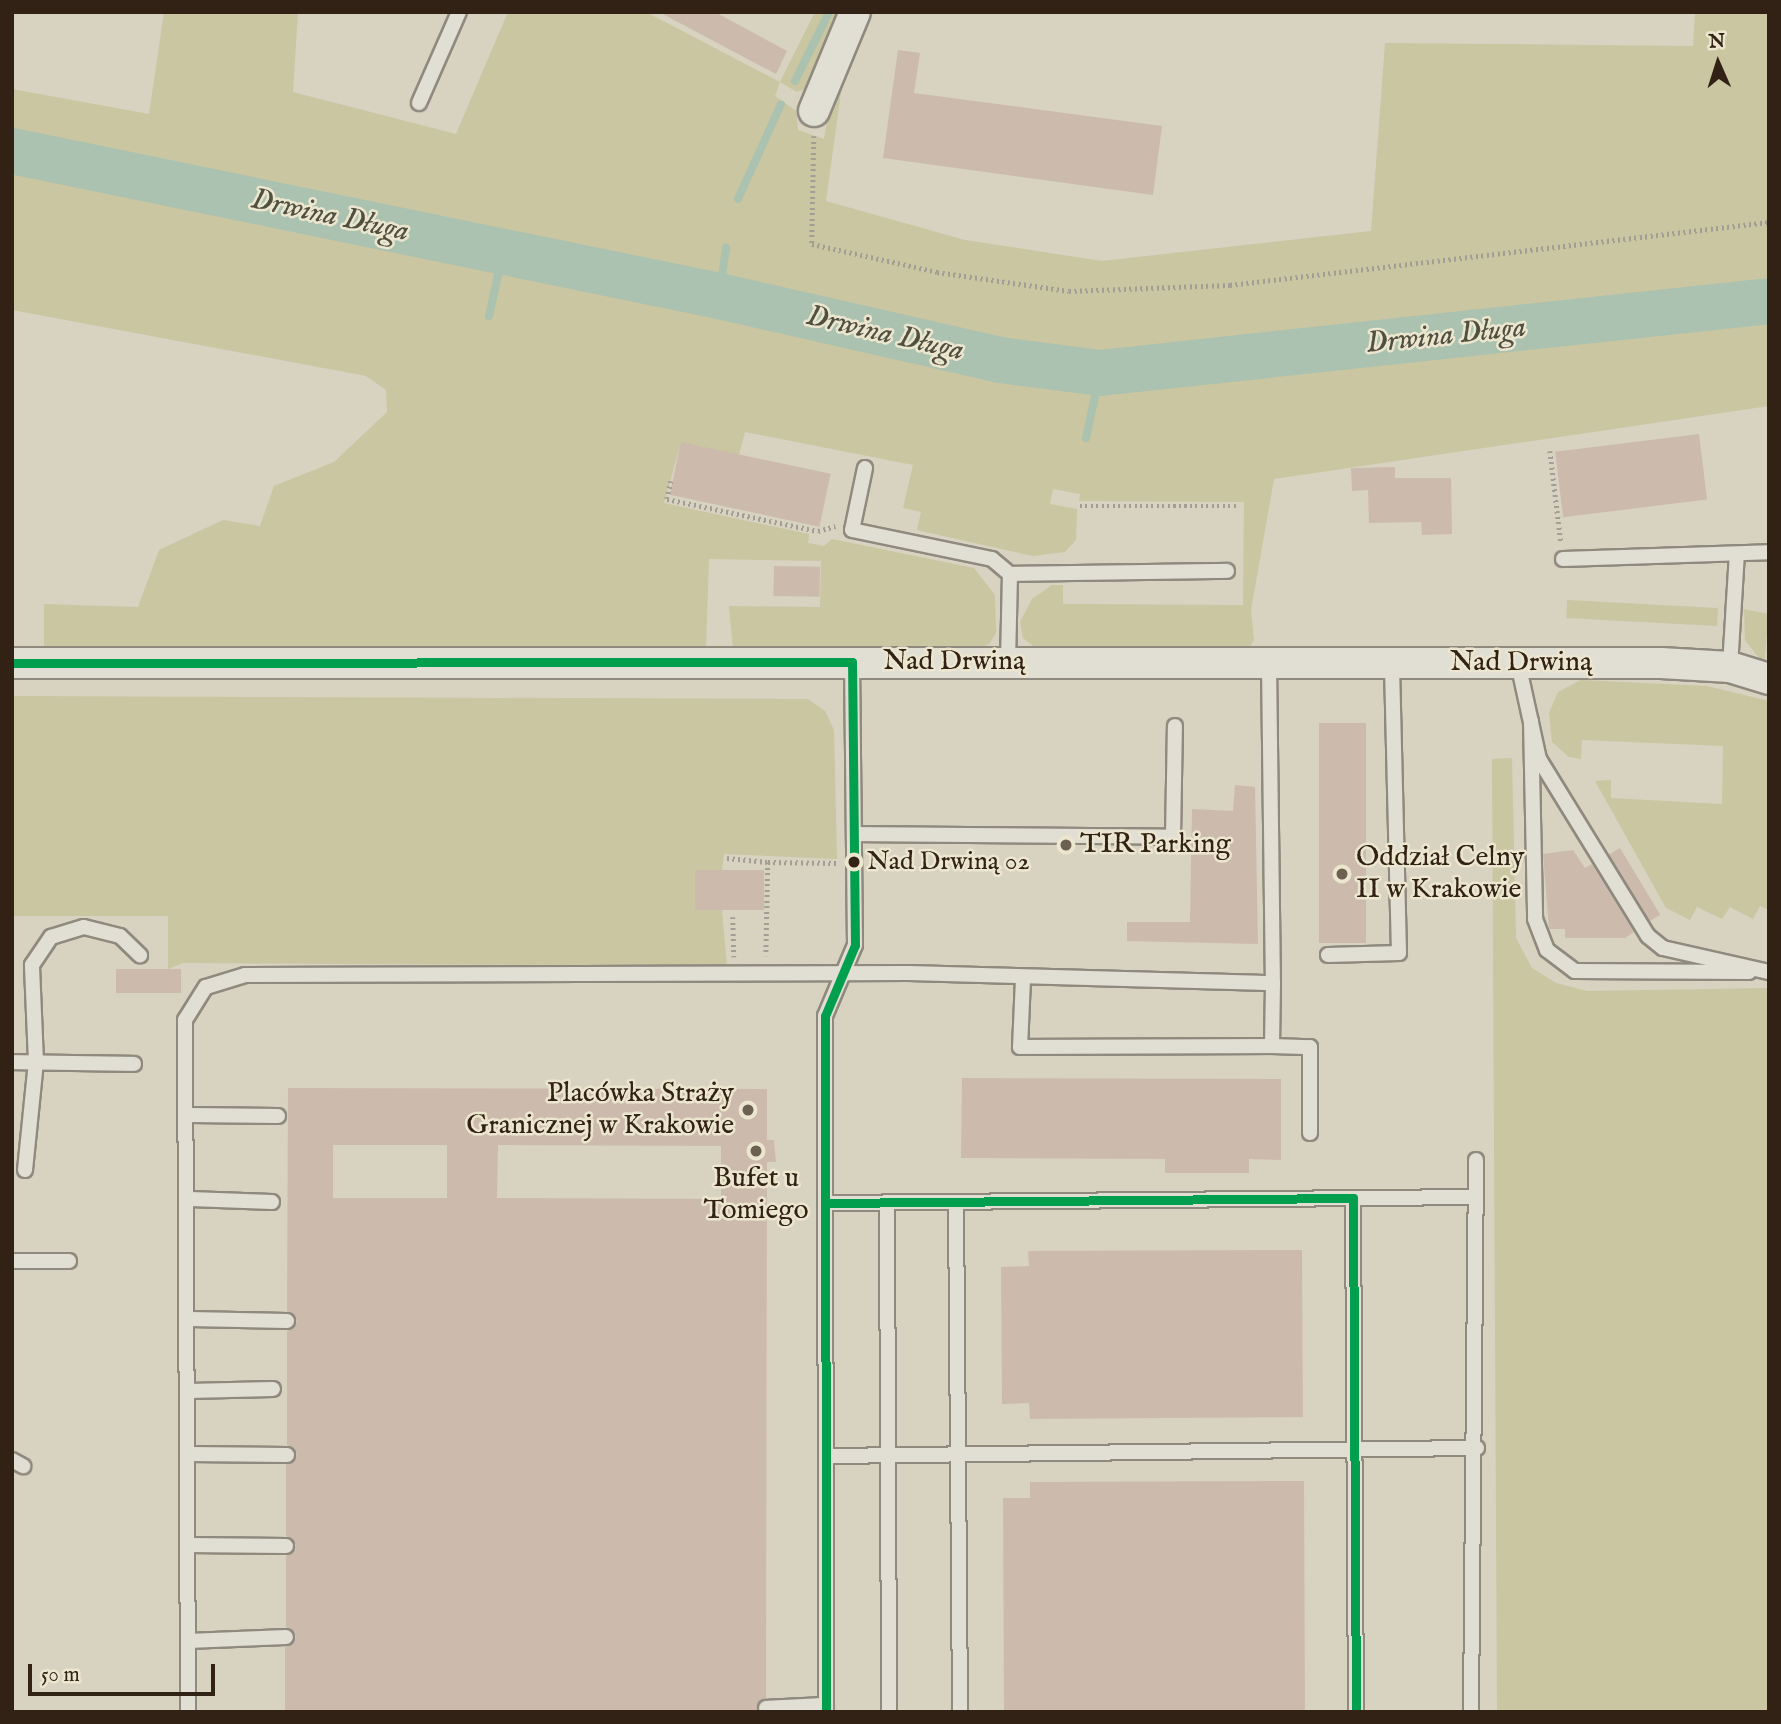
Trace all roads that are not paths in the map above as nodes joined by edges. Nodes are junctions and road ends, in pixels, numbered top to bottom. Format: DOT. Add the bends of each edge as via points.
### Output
graph roads {
  1 [pos="459,12"];
  2 [pos="855,12"];
  3 [pos="419,103"];
  4 [pos="814,111"];
  5 [pos="865,468"];
  6 [pos="1769,552"];
  7 [pos="1737,554"];
  8 [pos="1563,559"];
  9 [pos="1227,571"];
  10 [pos="1010,574"];
  11 [pos="852,662"];
  12 [pos="1008,662"];
  13 [pos="1269,662"];
  14 [pos="12,663"];
  15 [pos="1518,663"];
  16 [pos="1392,664"];
  17 [pos="1730,667"];
  18 [pos="1769,679"];
  19 [pos="1531,721"];
  20 [pos="1175,726"];
  21 [pos="855,834"];
  22 [pos="140,955"];
  23 [pos="1328,955"];
  24 [pos="1749,972"];
  25 [pos="1769,972"];
  26 [pos="844,974"];
  27 [pos="1023,979"];
  28 [pos="1273,983"];
  29 [pos="1272,1046"];
  30 [pos="12,1062"];
  31 [pos="36,1062"];
  32 [pos="134,1064"];
  33 [pos="190,1115"];
  34 [pos="278,1116"];
  35 [pos="1310,1133"];
  36 [pos="1476,1160"];
  37 [pos="25,1170"];
  38 [pos="1476,1197"];
  39 [pos="1353,1198"];
  40 [pos="190,1199"];
  41 [pos="272,1202"];
  42 [pos="956,1202"];
  43 [pos="829,1203"];
  44 [pos="887,1203"];
  45 [pos="12,1261"];
  46 [pos="69,1261"];
  47 [pos="190,1319"];
  48 [pos="287,1321"];
  49 [pos="272,1389"];
  50 [pos="189,1391"];
  51 [pos="1478,1448"];
  52 [pos="1356,1450"];
  53 [pos="189,1454"];
  54 [pos="958,1454"];
  55 [pos="286,1455"];
  56 [pos="888,1455"];
  57 [pos="828,1456"];
  58 [pos="188,1545"];
  59 [pos="286,1546"];
  60 [pos="286,1637"];
  61 [pos="188,1641"];
  62 [pos="766,1708"];
  63 [pos="826,1708"];
  64 [pos="188,1712"];
  65 [pos="890,1712"];
  66 [pos="960,1712"];
  67 [pos="1356,1712"];
  68 [pos="1471,1712"];
  1 -- 3 [label="lane"];
  2 -- 4 [label="street"];
  5 -- 10 [label="lane" via="852,530 992,559"];
  6 -- 7 [label="lane"];
  7 -- 8 [label="lane"];
  7 -- 17 [label="lane"];
  9 -- 10 [label="lane"];
  10 -- 12 [label="lane"];
  11 -- 12 [label="street, Nad Drwiną"];
  11 -- 14 [label="street, Nad Drwiną"];
  11 -- 21 [label="lane"];
  12 -- 13 [label="street, Nad Drwiną"];
  13 -- 16 [label="street, Nad Drwiną"];
  13 -- 28 [label="lane"];
  15 -- 16 [label="street, Nad Drwiną"];
  15 -- 17 [label="street, Nad Drwiną"];
  15 -- 19 [label="lane"];
  16 -- 23 [label="lane" via="1399,953"];
  17 -- 18 [label="street, Nad Drwiną"];
  19 -- 24 [label="lane" via="1539,759 1648,936 1663,948"];
  19 -- 24 [label="lane" via="1535,919 1547,950 1576,971"];
  20 -- 21 [label="lane" via="1173,837"];
  21 -- 26 [label="lane" via="855,945"];
  22 -- 31 [label="lane" via="120,936 84,927 51,937 32,965"];
  24 -- 25 [label="lane"];
  26 -- 27 [label="lane"];
  26 -- 33 [label="lane" via="224,979 206,987 186,1020"];
  26 -- 43 [label="lane" via="825,1016"];
  27 -- 28 [label="lane"];
  27 -- 29 [label="lane" via="1020,1047"];
  28 -- 29 [label="lane"];
  29 -- 35 [label="lane" via="1310,1046"];
  30 -- 31 [label="lane"];
  31 -- 32 [label="lane"];
  31 -- 37 [label="lane"];
  33 -- 34 [label="lane"];
  33 -- 40 [label="lane"];
  36 -- 38 [label="lane"];
  38 -- 39 [label="lane"];
  38 -- 51 [label="lane"];
  39 -- 42 [label="lane"];
  39 -- 52 [label="lane"];
  40 -- 41 [label="lane"];
  40 -- 47 [label="lane"];
  42 -- 44 [label="lane"];
  42 -- 54 [label="lane"];
  43 -- 44 [label="lane"];
  43 -- 57 [label="lane"];
  44 -- 56 [label="lane"];
  45 -- 46 [label="lane"];
  47 -- 48 [label="lane"];
  47 -- 50 [label="lane"];
  49 -- 50 [label="lane"];
  50 -- 53 [label="lane"];
  51 -- 52 [label="lane"];
  51 -- 68 [label="lane"];
  52 -- 54 [label="lane"];
  52 -- 67 [label="lane"];
  53 -- 55 [label="lane"];
  53 -- 58 [label="lane"];
  54 -- 56 [label="lane"];
  54 -- 66 [label="lane"];
  56 -- 57 [label="lane"];
  56 -- 65 [label="lane"];
  57 -- 63 [label="lane"];
  58 -- 59 [label="lane"];
  58 -- 61 [label="lane"];
  60 -- 61 [label="lane"];
  61 -- 64 [label="lane"];
  62 -- 63 [label="lane"];
}
